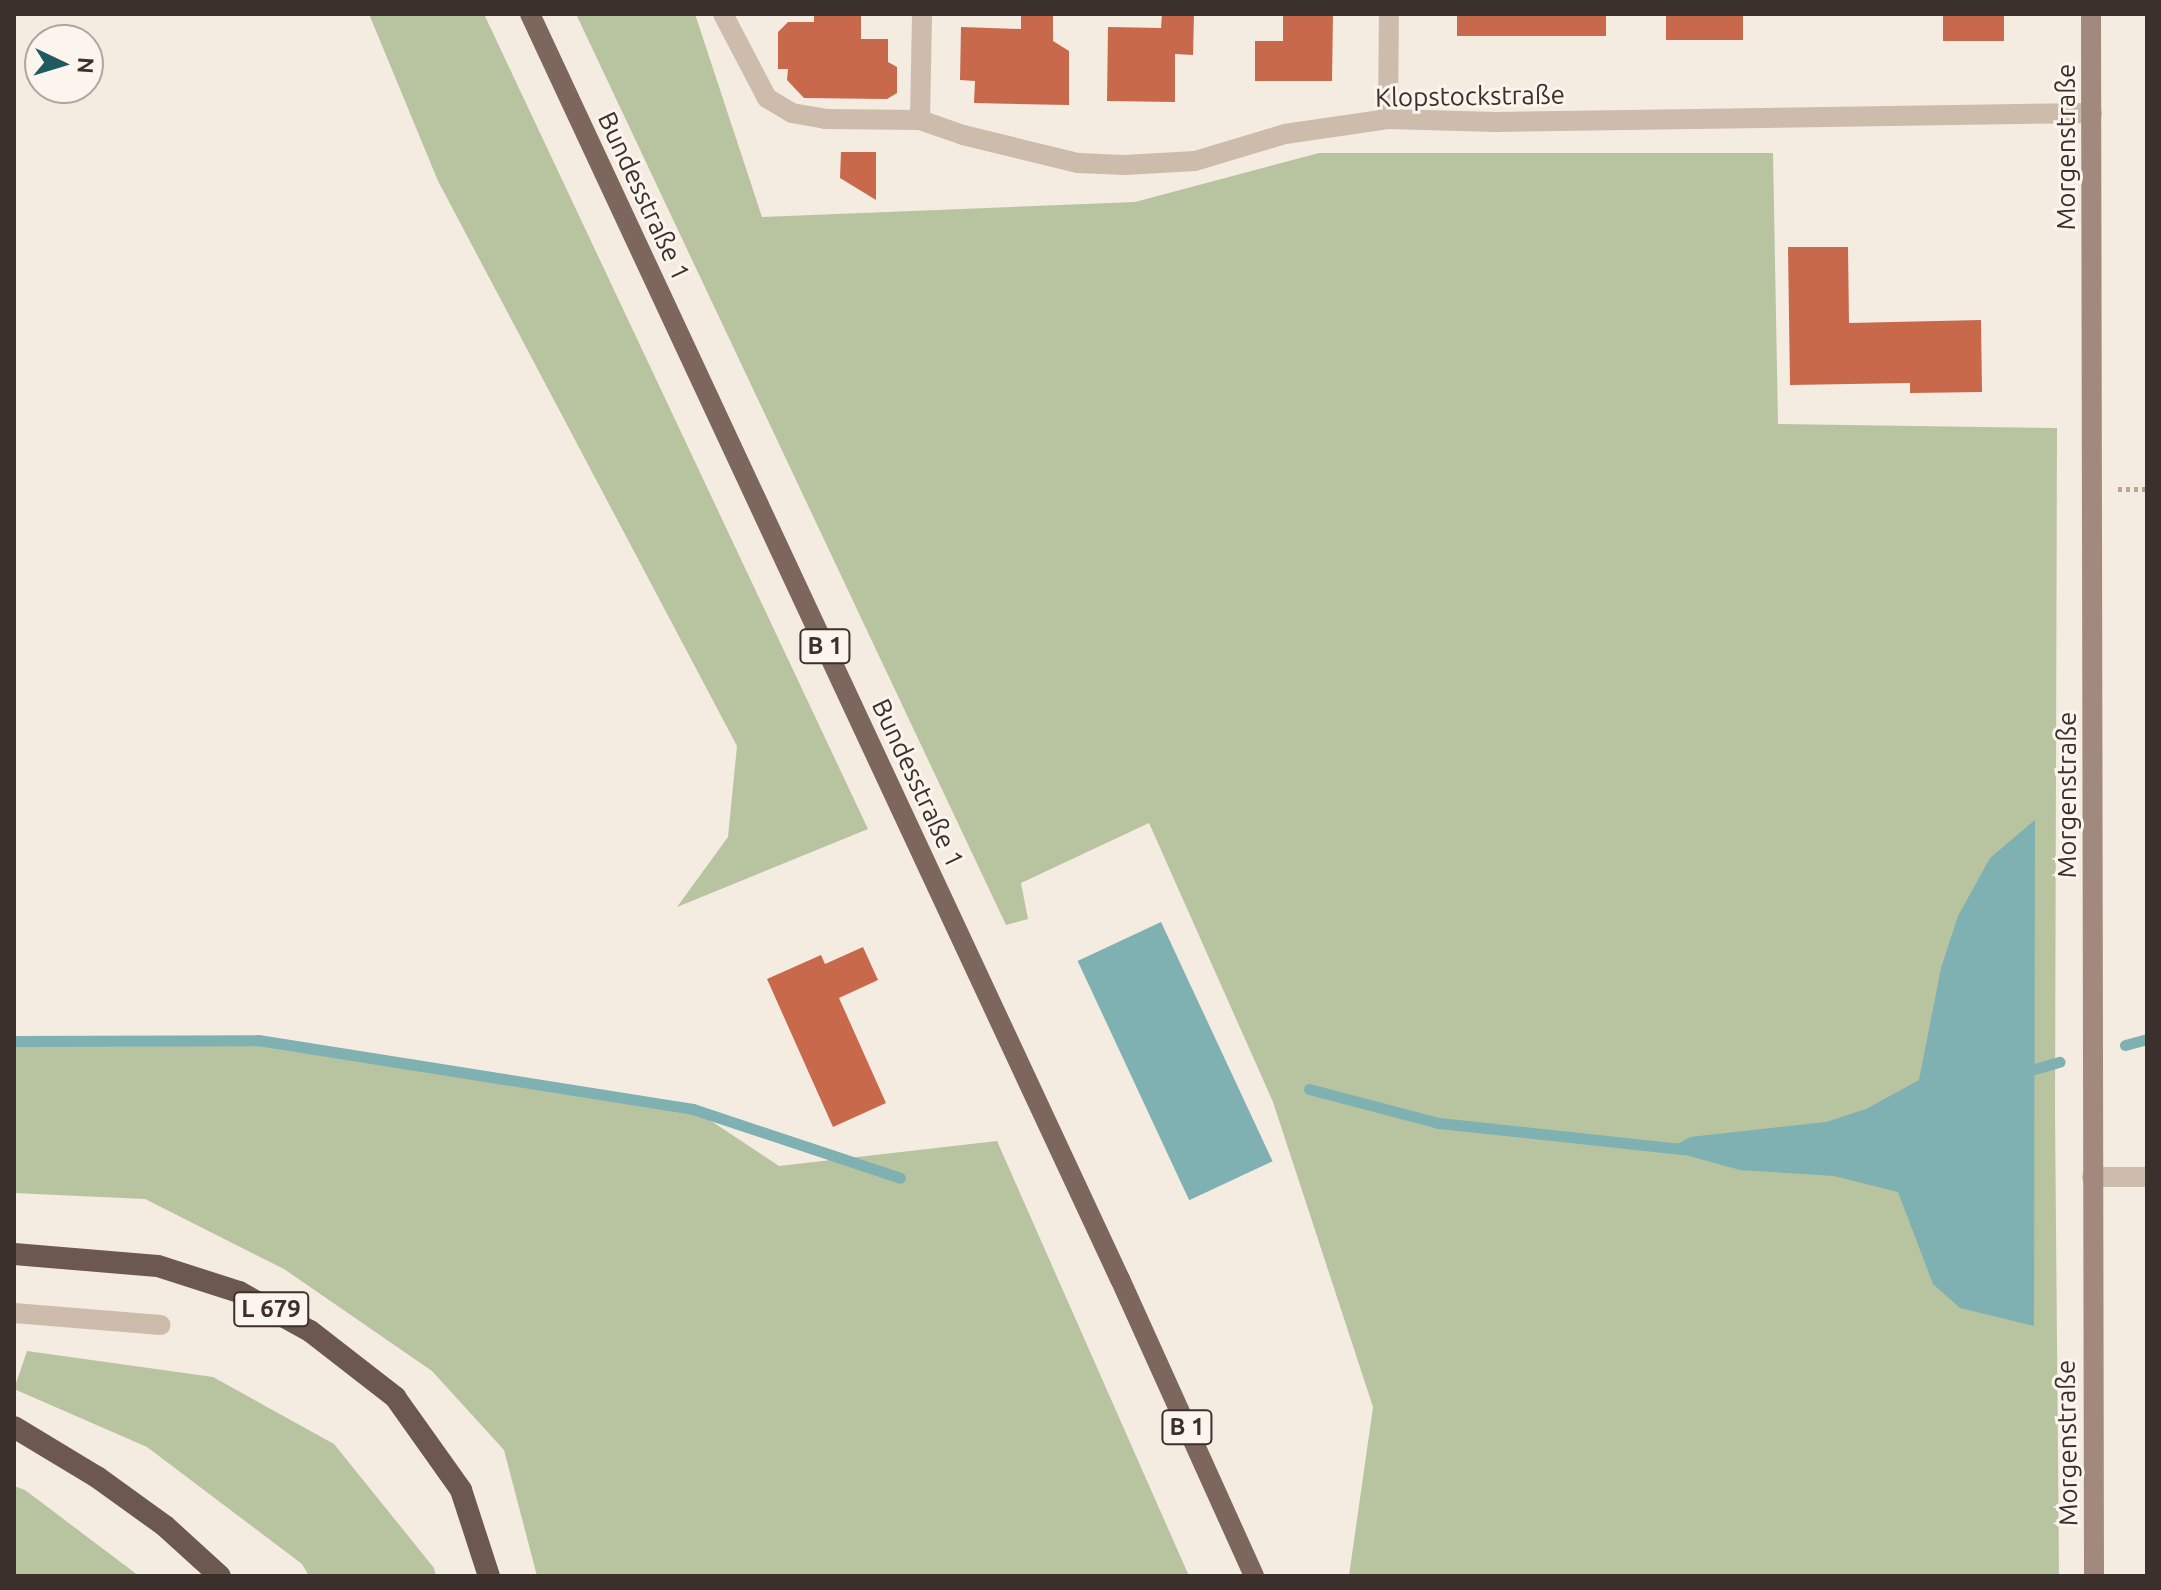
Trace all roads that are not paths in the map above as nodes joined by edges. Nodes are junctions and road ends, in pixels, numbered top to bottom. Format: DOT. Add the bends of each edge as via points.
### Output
graph roads {
  1 [pos="530,14"];
  2 [pos="723,14"];
  3 [pos="922,14"];
  4 [pos="1389,14"];
  5 [pos="2091,14"];
  6 [pos="2092,113"];
  7 [pos="1388,119"];
  8 [pos="920,120"];
  9 [pos="2092,1177"];
  10 [pos="2147,1177"];
  11 [pos="14,1254"];
  12 [pos="14,1313"];
  13 [pos="161,1325"];
  14 [pos="14,1427"];
  15 [pos="220,1576"];
  16 [pos="489,1576"];
  17 [pos="1254,1576"];
  18 [pos="2094,1576"];
  1 -- 17 [label="main road, Bundesstraße 1 / B 1"];
  2 -- 8 [label="street, Klopstockstraße" via="767,98 792,113 825,119"];
  3 -- 8 [label="street"];
  4 -- 7 [label="street"];
  5 -- 6 [label="main road, Morgenstraße"];
  6 -- 7 [label="street, Klopstockstraße"];
  6 -- 9 [label="main road, Morgenstraße"];
  7 -- 8 [label="street, Klopstockstraße" via="1285,134 1195,161 1125,165 1078,163"];
  9 -- 10 [label="street"];
  9 -- 18 [label="main road, Morgenstraße"];
  11 -- 16 [label="highway, L 679" via="158,1266 239,1292 310,1331 395,1397 461,1490"];
  12 -- 13 [label="street"];
  14 -- 15 [label="highway" via="165,1526"];
}
